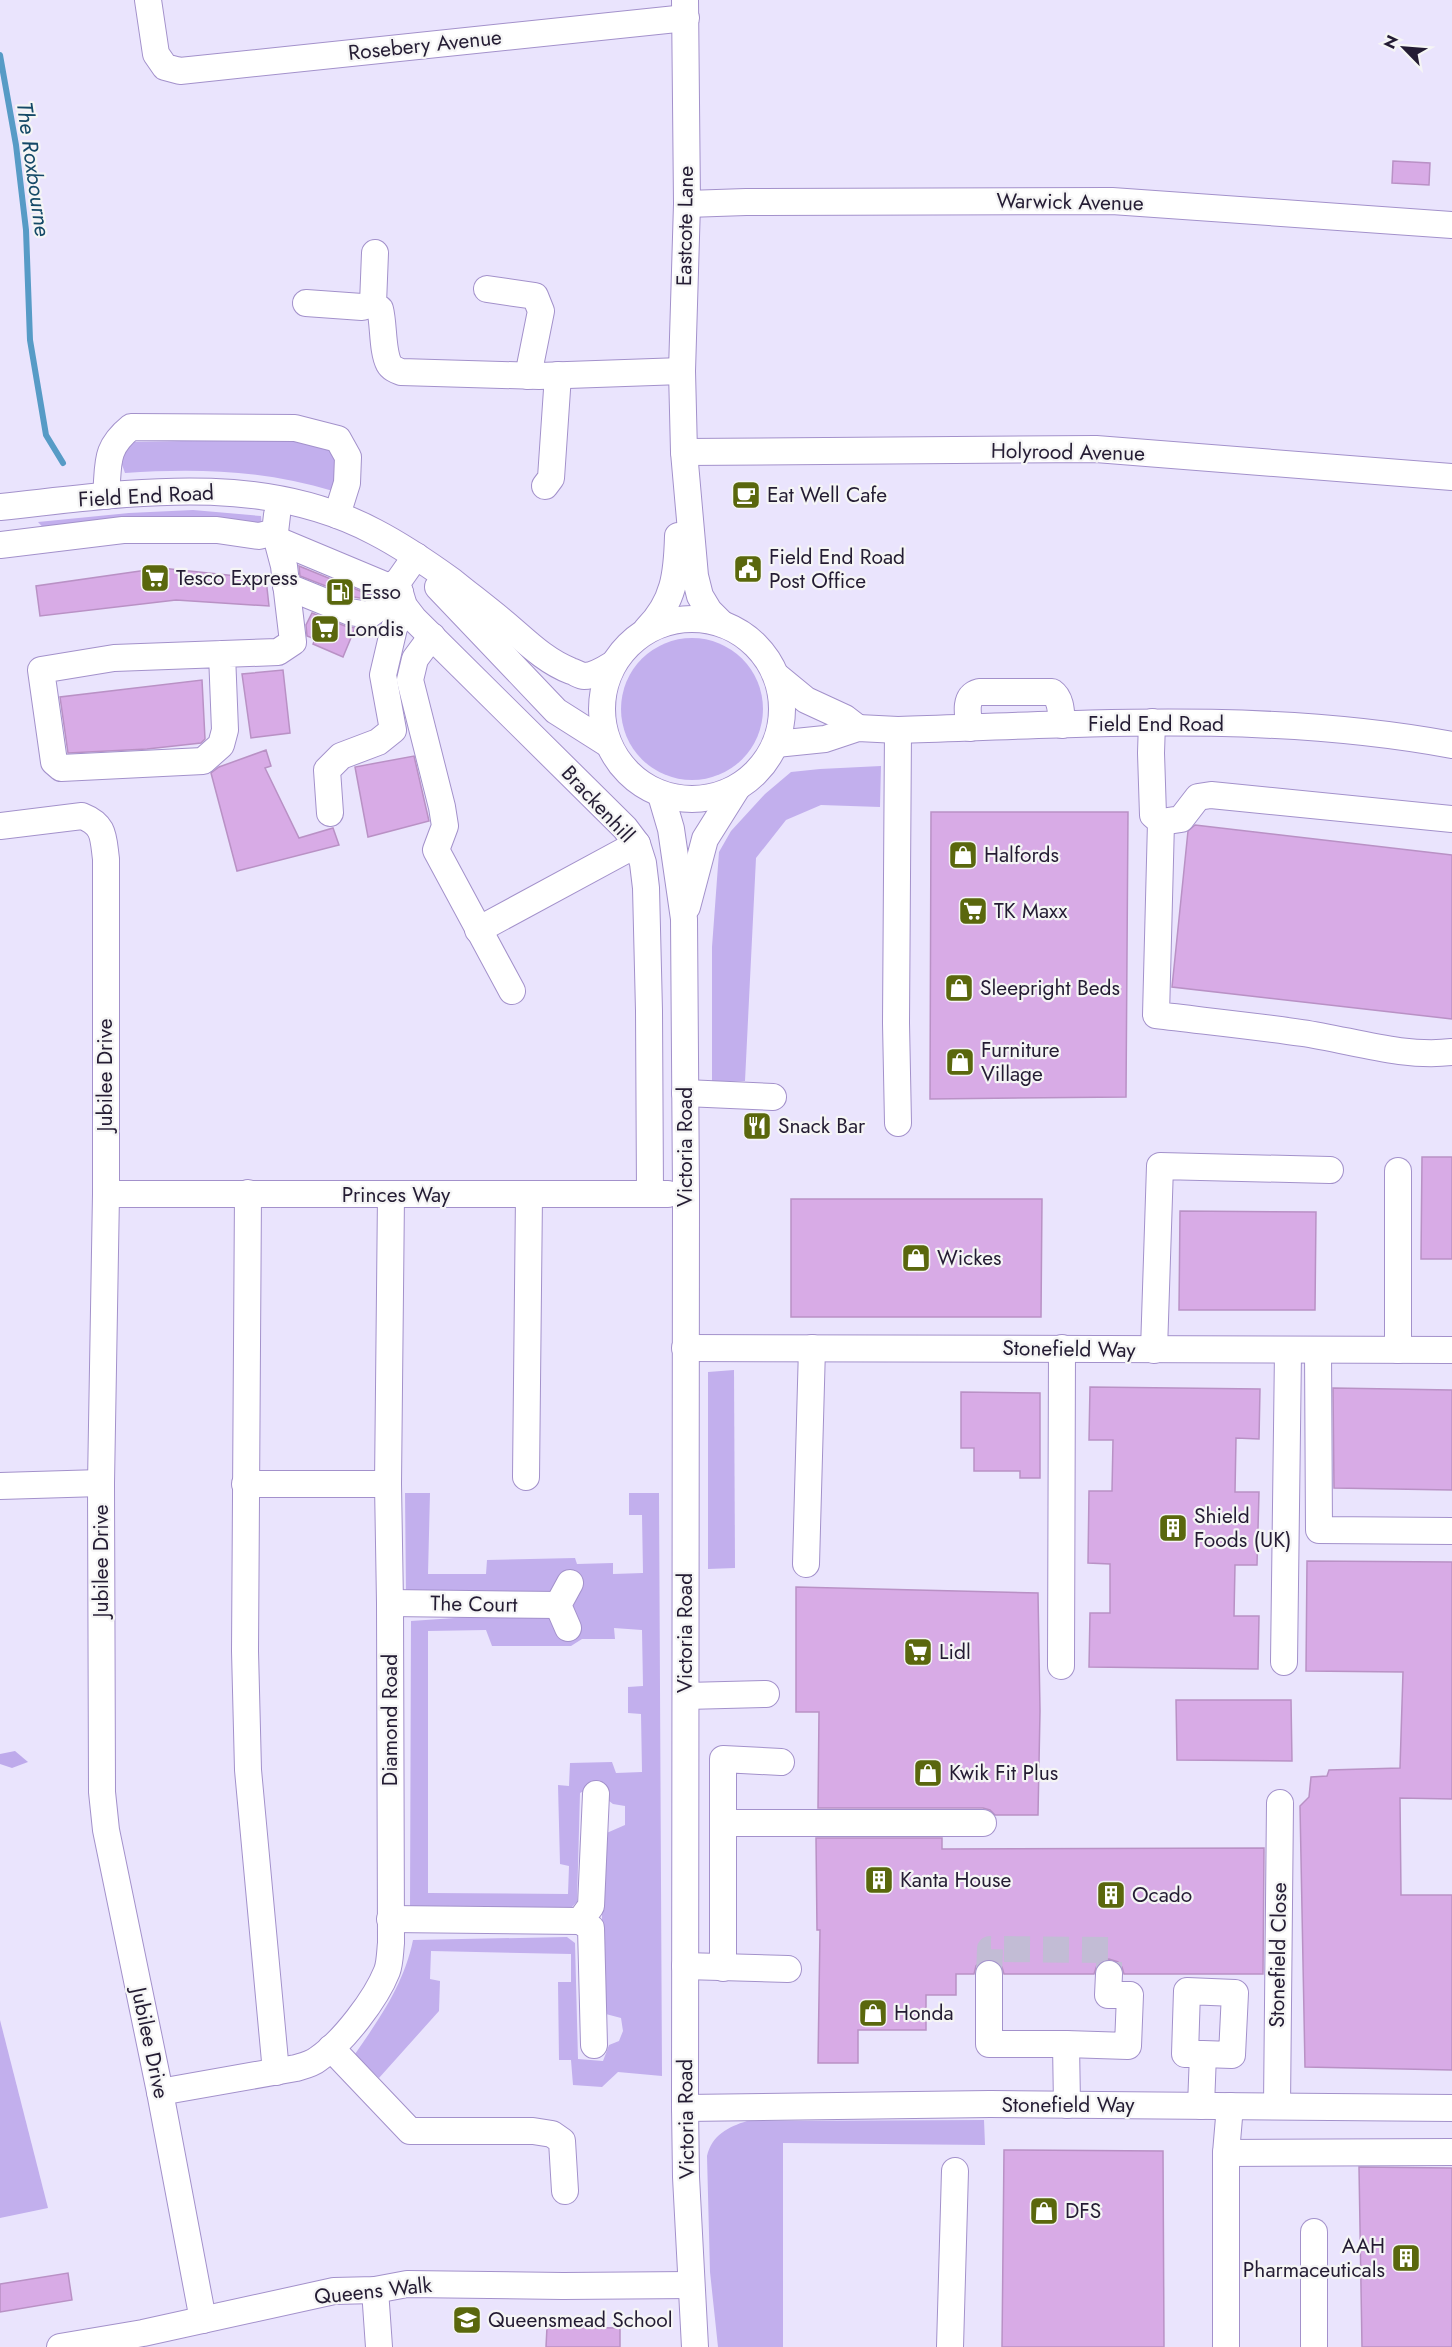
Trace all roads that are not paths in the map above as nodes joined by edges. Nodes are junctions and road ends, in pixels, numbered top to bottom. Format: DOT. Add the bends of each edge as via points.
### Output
graph roads {
  1 [pos="148,0"];
  2 [pos="686,9"];
  3 [pos="687,204"];
  4 [pos="1452,225"];
  5 [pos="375,253"];
  6 [pos="487,289"];
  7 [pos="306,303"];
  8 [pos="373,304"];
  9 [pos="682,371"];
  10 [pos="542,376"];
  11 [pos="684,452"];
  12 [pos="1452,477"];
  13 [pos="545,486"];
  14 [pos="106,496"];
  15 [pos="284,500"];
  16 [pos="26,504"];
  17 [pos="0,507"];
  18 [pos="337,515"];
  19 [pos="276,536"];
  20 [pos="12,544"];
  21 [pos="414,558"];
  22 [pos="285,576"];
  23 [pos="396,597"];
  24 [pos="720,622"];
  25 [pos="646,630"];
  26 [pos="432,636"];
  27 [pos="222,654"];
  28 [pos="613,664"];
  29 [pos="778,677"];
  30 [pos="1152,722"];
  31 [pos="1062,725"];
  32 [pos="858,728"];
  33 [pos="970,728"];
  34 [pos="898,730"];
  35 [pos="608,744"];
  36 [pos="776,744"];
  37 [pos="1452,745"];
  38 [pos="737,788"];
  39 [pos="661,795"];
  40 [pos="330,813"];
  41 [pos="1452,819"];
  42 [pos="1161,822"];
  43 [pos="0,826"];
  44 [pos="637,844"];
  45 [pos="684,919"];
  46 [pos="478,930"];
  47 [pos="512,991"];
  48 [pos="1452,1052"];
  49 [pos="685,1093"];
  50 [pos="773,1097"];
  51 [pos="898,1124"];
  52 [pos="1330,1170"];
  53 [pos="1398,1172"];
  54 [pos="248,1193"];
  55 [pos="650,1193"];
  56 [pos="106,1194"];
  57 [pos="686,1194"];
  58 [pos="391,1195"];
  59 [pos="529,1196"];
  60 [pos="685,1348"];
  61 [pos="812,1348"];
  62 [pos="1062,1348"];
  63 [pos="1154,1350"];
  64 [pos="1318,1350"];
  65 [pos="1398,1350"];
  66 [pos="1452,1350"];
  67 [pos="1288,1351"];
  68 [pos="526,1477"];
  69 [pos="101,1483"];
  70 [pos="245,1484"];
  71 [pos="388,1484"];
  72 [pos="0,1486"];
  73 [pos="1452,1531"];
  74 [pos="806,1564"];
  75 [pos="390,1603"];
  76 [pos="566,1605"];
  77 [pos="1284,1662"];
  78 [pos="1061,1666"];
  79 [pos="766,1694"];
  80 [pos="686,1696"];
  81 [pos="781,1762"];
  82 [pos="596,1794"];
  83 [pos="1280,1803"];
  84 [pos="723,1823"];
  85 [pos="983,1823"];
  86 [pos="390,1919"];
  87 [pos="580,1921"];
  88 [pos="685,1966"];
  89 [pos="723,1968"];
  90 [pos="788,1969"];
  91 [pos="989,1974"];
  92 [pos="1109,1974"];
  93 [pos="1066,2044"];
  94 [pos="594,2045"];
  95 [pos="331,2048"];
  96 [pos="1184,2053"];
  97 [pos="276,2072"];
  98 [pos="160,2092"];
  99 [pos="1067,2105"];
  100 [pos="1200,2106"];
  101 [pos="1230,2106"];
  102 [pos="1276,2106"];
  103 [pos="685,2108"];
  104 [pos="1452,2108"];
  105 [pos="1452,2152"];
  106 [pos="1226,2153"];
  107 [pos="955,2171"];
  108 [pos="565,2191"];
  109 [pos="1314,2232"];
  110 [pos="691,2285"];
  111 [pos="375,2290"];
  112 [pos="203,2320"];
  113 [pos="60,2347"];
  114 [pos="379,2347"];
  115 [pos="695,2347"];
  116 [pos="950,2347"];
  117 [pos="1226,2347"];
  118 [pos="1314,2347"];
  1 -- 2 [label="street, Rosebery Avenue" via="156,54 165,67 180,71"];
  2 -- 3 [label="street, Eastcote Lane"];
  3 -- 4 [label="street, Warwick Avenue" via="1112,201"];
  3 -- 9 [label="street, Eastcote Lane"];
  5 -- 8 [label="street"];
  6 -- 10 [label="street" via="535,296 541,312"];
  7 -- 8 [label="street" via="362,307"];
  8 -- 10 [label="street" via="380,309 389,364 401,372"];
  9 -- 10 [label="street"];
  9 -- 11 [label="street, Eastcote Lane"];
  10 -- 13 [label="street" via="551,478"];
  11 -- 12 [label="street, Holyrood Avenue" via="1096,449"];
  11 -- 24 [label="street, Eastcote Lane" via="695,576 700,596"];
  11 -- 25 [label="street, Eastcote Lane" via="674,584 660,616"];
  14 -- 15 [label="street, Field End Road" via="201,490"];
  14 -- 16 [label="street, Field End Road"];
  14 -- 18 [label="street" via="110,453 117,438 131,427 295,428 338,439 348,457 347,483"];
  15 -- 18 [label="street, Field End Road"];
  15 -- 19 [label="street" via="277,511"];
  16 -- 17 [label="street, Field End Road"];
  16 -- 20 [label="street"];
  18 -- 21 [label="street, Field End Road" via="391,541"];
  19 -- 20 [label="street" via="217,530 123,530"];
  19 -- 22 [label="street"];
  19 -- 23 [label="street" via="387,586"];
  21 -- 23 [label="street"];
  21 -- 28 [label="street, Field End Road" via="562,668 584,676"];
  21 -- 35 [label="street, Field End Road" via="556,711"];
  22 -- 23 [label="street"];
  22 -- 27 [label="street" via="292,642 278,652"];
  23 -- 26 [label="street, Brackenhill"];
  23 -- 40 [label="street" via="394,628 383,675 393,730 378,742 341,756 327,770"];
  24 -- 25 [label="street" via="695,618 670,621"];
  24 -- 29 [label="street" via="747,636"];
  25 -- 28 [label="street" via="627,645"];
  26 -- 44 [label="street, Brackenhill"];
  26 -- 46 [label="street" via="415,659 410,680 442,807 444,826 436,850"];
  27 -- 27 [label="street" via="114,658 41,670 54,762 61,768 203,761 221,745 225,730"];
  28 -- 35 [label="street" via="603,687 601,713"];
  29 -- 32 [label="street, Field End Road" via="806,700"];
  29 -- 36 [label="street" via="783,715"];
  30 -- 31 [label="street, Field End Road"];
  30 -- 37 [label="street, Field End Road" via="1307,728"];
  30 -- 42 [label="street" via="1153,815"];
  31 -- 33 [label="street, Field End Road"];
  31 -- 33 [label="street" via="1060,704 1052,692 979,692 970,698"];
  32 -- 34 [label="street, Field End Road"];
  32 -- 36 [label="street, Field End Road" via="825,739"];
  33 -- 34 [label="street, Field End Road"];
  34 -- 51 [label="street"];
  35 -- 39 [label="street" via="627,772"];
  36 -- 38 [label="street" via="760,769"];
  38 -- 39 [label="street" via="713,797 687,800"];
  38 -- 45 [label="street, Victoria Road" via="705,839"];
  39 -- 45 [label="street, Victoria Road" via="671,829"];
  41 -- 42 [label="street" via="1211,795 1198,797 1181,819"];
  42 -- 48 [label="street" via="1156,1015 1303,1033 1392,1050"];
  43 -- 56 [label="street, Jubilee Drive" via="82,816 94,821 103,834"];
  44 -- 46 [label="street"];
  44 -- 55 [label="street, Brackenhill" via="645,888"];
  45 -- 49 [label="street, Victoria Road"];
  46 -- 47 [label="street"];
  49 -- 50 [label="street"];
  49 -- 57 [label="street, Victoria Road"];
  52 -- 63 [label="street" via="1160,1166"];
  53 -- 65 [label="street"];
  54 -- 56 [label="street, Princes Way"];
  54 -- 58 [label="street, Princes Way"];
  54 -- 70 [label="street"];
  55 -- 57 [label="street, Princes Way"];
  55 -- 59 [label="street, Princes Way"];
  56 -- 69 [label="street, Jubilee Drive"];
  57 -- 60 [label="street, Victoria Road"];
  58 -- 59 [label="street, Princes Way"];
  58 -- 71 [label="street, Diamond Road"];
  59 -- 68 [label="street"];
  60 -- 61 [label="street, Stonefield Way"];
  60 -- 80 [label="street, Victoria Road"];
  61 -- 62 [label="street, Stonefield Way"];
  61 -- 74 [label="street"];
  62 -- 63 [label="street, Stonefield Way"];
  62 -- 78 [label="street"];
  63 -- 67 [label="street, Stonefield Way"];
  64 -- 65 [label="street, Stonefield Way"];
  64 -- 67 [label="street, Stonefield Way"];
  64 -- 73 [label="street" via="1319,1530"];
  65 -- 66 [label="street, Stonefield Way"];
  67 -- 77 [label="street"];
  69 -- 72 [label="street"];
  69 -- 98 [label="street, Jubilee Drive" via="101,1750 106,1830"];
  70 -- 71 [label="street"];
  70 -- 97 [label="street" via="249,1770"];
  71 -- 75 [label="street, Diamond Road"];
  75 -- 76 [label="street, The Court"];
  75 -- 86 [label="street, Diamond Road"];
  79 -- 80 [label="street"];
  80 -- 88 [label="street, Victoria Road"];
  81 -- 84 [label="street" via="723,1760"];
  82 -- 87 [label="street" via="591,1906"];
  83 -- 102 [label="street, Stonefield Close"];
  84 -- 85 [label="street"];
  84 -- 89 [label="street"];
  86 -- 87 [label="street"];
  86 -- 95 [label="street, Diamond Road" via="387,1970 369,2001"];
  87 -- 94 [label="street" via="591,1928"];
  88 -- 89 [label="street"];
  88 -- 103 [label="street, Victoria Road"];
  89 -- 90 [label="street"];
  91 -- 93 [label="street" via="989,2044"];
  92 -- 93 [label="street" via="1108,1995 1130,1995 1128,2046"];
  93 -- 99 [label="street"];
  95 -- 97 [label="street, Diamond Road" via="316,2061"];
  95 -- 108 [label="street" via="410,2131 552,2134 562,2141"];
  96 -- 100 [label="street"];
  97 -- 98 [label="street, Diamond Road"];
  98 -- 112 [label="street, Jubilee Drive"];
  99 -- 100 [label="street, Stonefield Way"];
  99 -- 103 [label="street, Stonefield Way"];
  100 -- 101 [label="street, Stonefield Way"];
  101 -- 102 [label="street, Stonefield Way"];
  101 -- 106 [label="street"];
  102 -- 104 [label="street, Stonefield Way"];
  103 -- 110 [label="street, Victoria Road"];
  105 -- 106 [label="street"];
  106 -- 117 [label="street"];
  107 -- 116 [label="street"];
  109 -- 118 [label="street"];
  110 -- 111 [label="street, Queens Walk" via="407,2284"];
  110 -- 115 [label="street, Victoria Road"];
  111 -- 112 [label="street, Queens Walk" via="334,2291"];
  111 -- 114 [label="street"];
  112 -- 113 [label="street, Queens Walk"];
}
